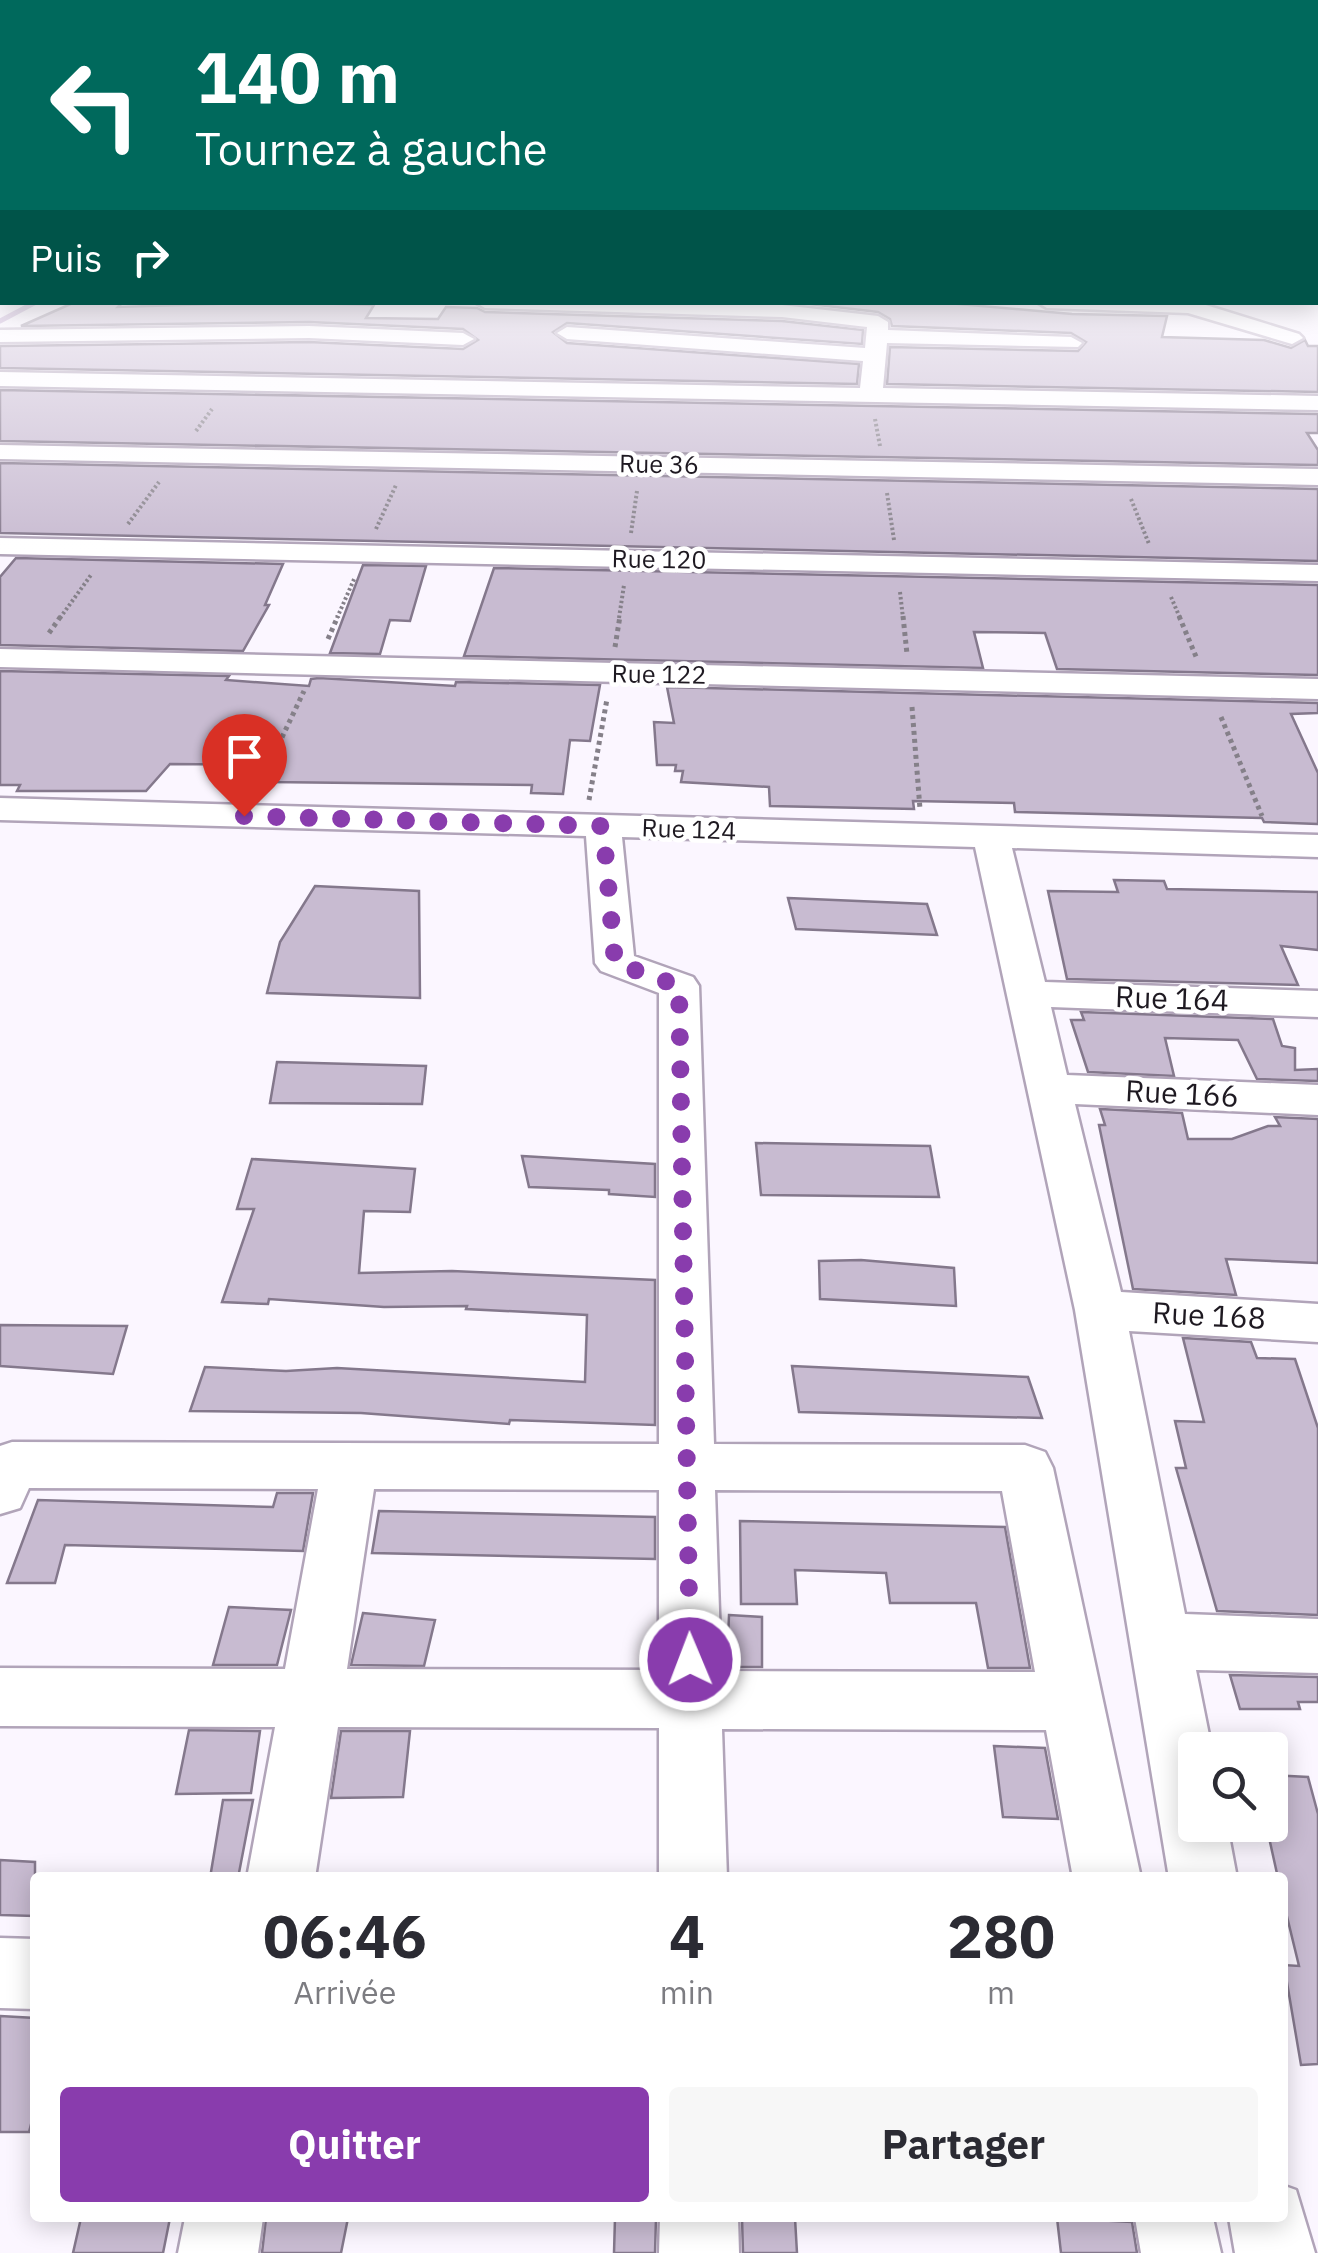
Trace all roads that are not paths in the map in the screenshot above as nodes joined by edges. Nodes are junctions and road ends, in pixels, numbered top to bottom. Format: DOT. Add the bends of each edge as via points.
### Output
graph roads {
  1 [pos="406,344"];
  2 [pos="464,344"];
  3 [pos="588,344"];
  4 [pos="675,344"];
  5 [pos="1070,344"];
  6 [pos="876,345"];
  7 [pos="461,351"];
  8 [pos="665,366"];
  9 [pos="1081,371"];
  10 [pos="0,379"];
  11 [pos="871,394"];
  12 [pos="1318,402"];
  13 [pos="0,452"];
  14 [pos="1318,477"];
  15 [pos="0,546"];
  16 [pos="1318,572"];
  17 [pos="0,658"];
  18 [pos="1318,690"];
  19 [pos="0,809"];
  20 [pos="594,826"];
  21 [pos="991,837"];
  22 [pos="1318,846"];
  23 [pos="1026,994"];
  24 [pos="1318,1004"];
  25 [pos="1046,1088"];
  26 [pos="1318,1100"];
  27 [pos="1100,1310"];
  28 [pos="1318,1323"];
  29 [pos="350,1466"];
  30 [pos="686,1467"];
  31 [pos="0,1491"];
  32 [pos="1158,1640"];
  33 [pos="1318,1646"];
  34 [pos="0,1697"];
  35 [pos="311,1698"];
  36 [pos="691,1699"];
  37 [pos="1072,1701"];
  38 [pos="282,1872"];
  39 [pos="693,1872"];
  40 [pos="1106,1872"];
  41 [pos="1202,1872"];
  42 [pos="0,1972"];
  43 [pos="30,1974"];
  44 [pos="223,2222"];
  45 [pos="699,2222"];
  46 [pos="1175,2222"];
  47 [pos="1269,2222"];
  48 [pos="218,2253"];
  49 [pos="700,2253"];
  50 [pos="1181,2253"];
  51 [pos="1275,2253"];
  1 -- 7 [label="street"];
  2 -- 7 [label="street"];
  3 -- 8 [label="street"];
  4 -- 8 [label="street"];
  5 -- 9 [label="street"];
  6 -- 8 [label="street"];
  6 -- 9 [label="street"];
  6 -- 11 [label="street"];
  7 -- 8 [label="street"];
  7 -- 10 [label="street"];
  8 -- 11 [label="street"];
  9 -- 11 [label="street"];
  9 -- 12 [label="street"];
  13 -- 14 [label="street, Rue 36"];
  15 -- 16 [label="street, Rue 120"];
  17 -- 18 [label="street, Rue 122"];
  19 -- 20 [label="street, Rue 124"];
  20 -- 21 [label="street, Rue 124"];
  20 -- 30 [label="street" via="615,963 679,986"];
  21 -- 22 [label="street, Rue 124"];
  21 -- 23 [label="street"];
  23 -- 24 [label="street, Rue 164"];
  23 -- 25 [label="street"];
  25 -- 26 [label="street, Rue 166"];
  25 -- 27 [label="street"];
  27 -- 28 [label="street, Rue 168"];
  27 -- 32 [label="street"];
  29 -- 30 [label="street"];
  29 -- 31 [label="street" via="12,1465"];
  29 -- 35 [label="street"];
  30 -- 36 [label="street"];
  30 -- 37 [label="street" via="1025,1468"];
  32 -- 33 [label="street"];
  32 -- 41 [label="street"];
  34 -- 35 [label="street"];
  35 -- 36 [label="street"];
  35 -- 38 [label="street"];
  36 -- 37 [label="street"];
  36 -- 39 [label="street"];
  37 -- 40 [label="street"];
  42 -- 43 [label="street"];
  44 -- 48 [label="street"];
  45 -- 49 [label="street"];
  46 -- 50 [label="street"];
  47 -- 51 [label="street"];
}
